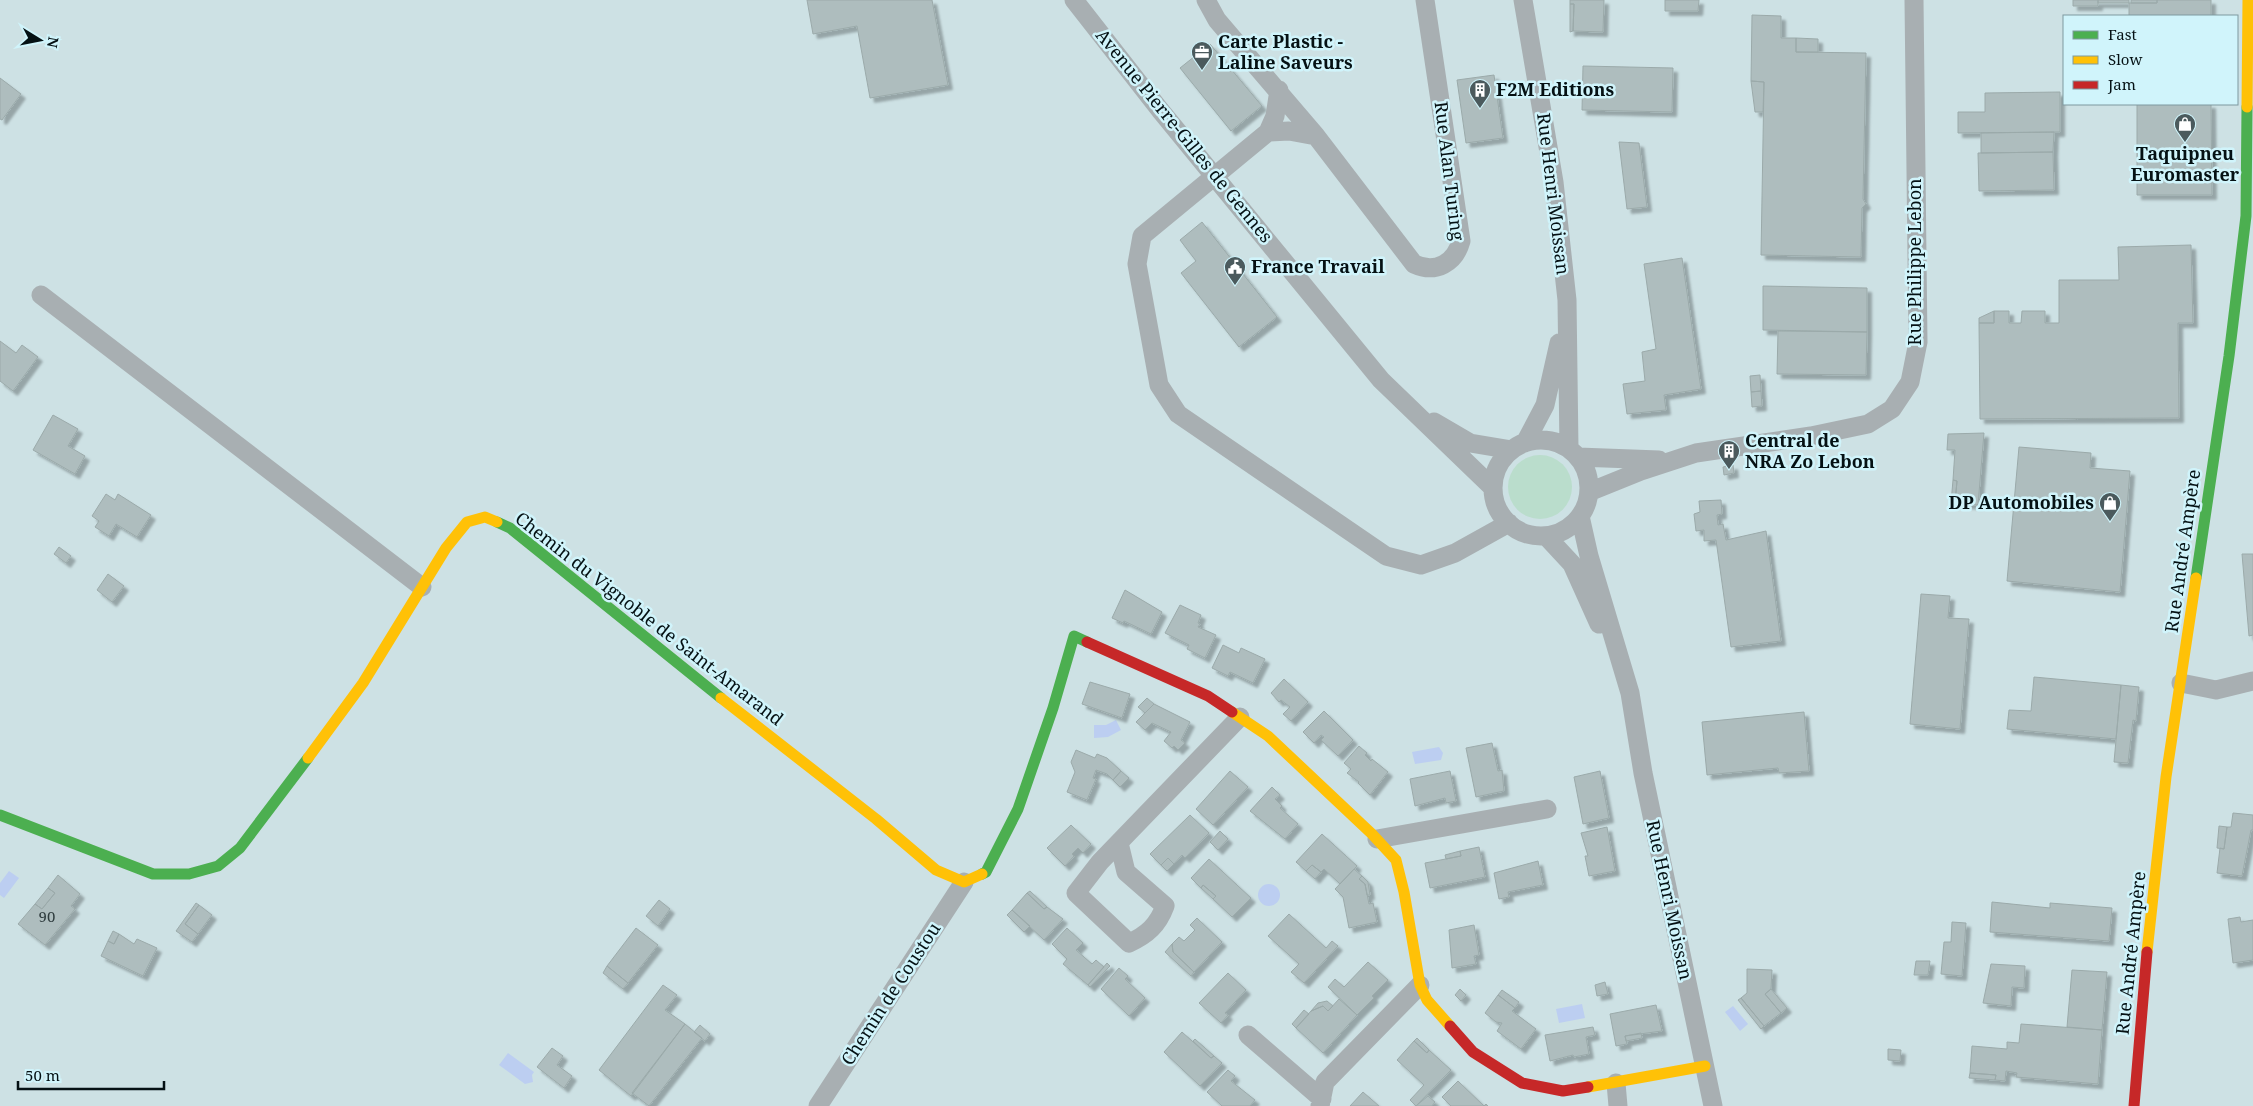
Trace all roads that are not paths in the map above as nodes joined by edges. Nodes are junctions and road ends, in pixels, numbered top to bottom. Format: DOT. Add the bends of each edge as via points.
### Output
graph roads {
  1 [pos="1074,0"];
  2 [pos="1206,0"];
  3 [pos="1425,0"];
  4 [pos="1523,0"];
  5 [pos="1914,0"];
  6 [pos="2248,0"];
  7 [pos="1279,90"];
  8 [pos="1268,132"];
  9 [pos="1316,136"];
  10 [pos="1215,175"];
  11 [pos="41,295"];
  12 [pos="1567,300"];
  13 [pos="1411,409"];
  14 [pos="1519,446"];
  15 [pos="1573,453"];
  16 [pos="1670,460"];
  17 [pos="1493,488"];
  18 [pos="1589,492"];
  19 [pos="1580,516"];
  20 [pos="1509,524"];
  21 [pos="1546,536"];
  22 [pos="422,587"];
  23 [pos="2253,680"];
  24 [pos="2181,683"];
  25 [pos="1630,694"];
  26 [pos="1240,717"];
  27 [pos="1547,810"];
  28 [pos="0,815"];
  29 [pos="1377,839"];
  30 [pos="1119,843"];
  31 [pos="964,882"];
  32 [pos="1420,985"];
  33 [pos="1248,1035"];
  34 [pos="1705,1066"];
  35 [pos="1616,1082"];
  36 [pos="1321,1102"];
  37 [pos="818,1106"];
  38 [pos="1618,1106"];
  39 [pos="1713,1106"];
  40 [pos="2134,1106"];
  1 -- 10 [label="street, Avenue Pierre-Gilles de Gennes"];
  2 -- 7 [label="street, Rue Alan Turing" via="1217,20"];
  3 -- 9 [label="street, Rue Alan Turing" via="1461,241 1458,252 1451,260 1434,268 1414,264"];
  4 -- 12 [label="street, Rue Henri Moissan" via="1554,182"];
  5 -- 16 [label="street, Rue Philippe Lebon" via="1918,342 1910,382 1892,409 1868,424"];
  6 -- 24 [label="street, Rue André Ampère" via="2246,216"];
  7 -- 8 [label="street"];
  7 -- 9 [label="street, Rue Alan Turing"];
  8 -- 9 [label="street" via="1289,130"];
  8 -- 10 [label="street"];
  10 -- 13 [label="street, Avenue Pierre-Gilles de Gennes" via="1382,380"];
  10 -- 20 [label="street" via="1142,236 1137,264 1158,385 1178,414 1386,556 1421,565 1455,553"];
  11 -- 22 [label="street"];
  12 -- 14 [label="street, Rue Henri Moissan" via="1556,366 1545,405"];
  12 -- 15 [label="street, Rue Henri Moissan"];
  13 -- 14 [label="street, Avenue Pierre-Gilles de Gennes" via="1470,443"];
  13 -- 17 [label="street, Avenue Pierre-Gilles de Gennes"];
  14 -- 15 [label="street" via="1540,440 1555,442"];
  14 -- 17 [label="street" via="1502,460"];
  15 -- 16 [label="street, Rue Philippe Lebon"];
  15 -- 18 [label="street" via="1584,468"];
  16 -- 18 [label="street, Rue Philippe Lebon"];
  17 -- 20 [label="street" via="1500,513"];
  18 -- 19 [label="street"];
  19 -- 21 [label="street" via="1570,526"];
  19 -- 25 [label="street, Rue Henri Moissan"];
  20 -- 21 [label="street" via="1520,531"];
  21 -- 25 [label="street, Rue Henri Moissan" via="1572,564"];
  22 -- 28 [label="street, Chemin du Vignoble de Saint-Amarand" via="363,683 264,819 240,848 218,866 189,874 153,874"];
  22 -- 31 [label="street, Chemin du Vignoble de Saint-Amarand" via="467,522 486,517 510,528 936,870"];
  23 -- 24 [label="street" via="2216,690"];
  24 -- 40 [label="street, Rue André Ampère" via="2166,777"];
  25 -- 34 [label="street, Rue Henri Moissan" via="1643,773"];
  26 -- 29 [label="street" via="1268,736"];
  26 -- 30 [label="street"];
  26 -- 31 [label="street" via="1208,696 1074,636 1018,810 986,872"];
  27 -- 29 [label="street"];
  29 -- 32 [label="street" via="1396,860"];
  30 -- 30 [label="street" via="1076,893 1129,943 1145,936 1160,918 1164,906 1126,872"];
  31 -- 37 [label="street, Chemin de Coustou"];
  32 -- 35 [label="street" via="1427,1000 1473,1052 1522,1084 1563,1091"];
  32 -- 36 [label="street" via="1325,1082"];
  33 -- 36 [label="street"];
  34 -- 35 [label="street"];
  34 -- 39 [label="street, Rue Henri Moissan"];
  35 -- 38 [label="street"];
}
